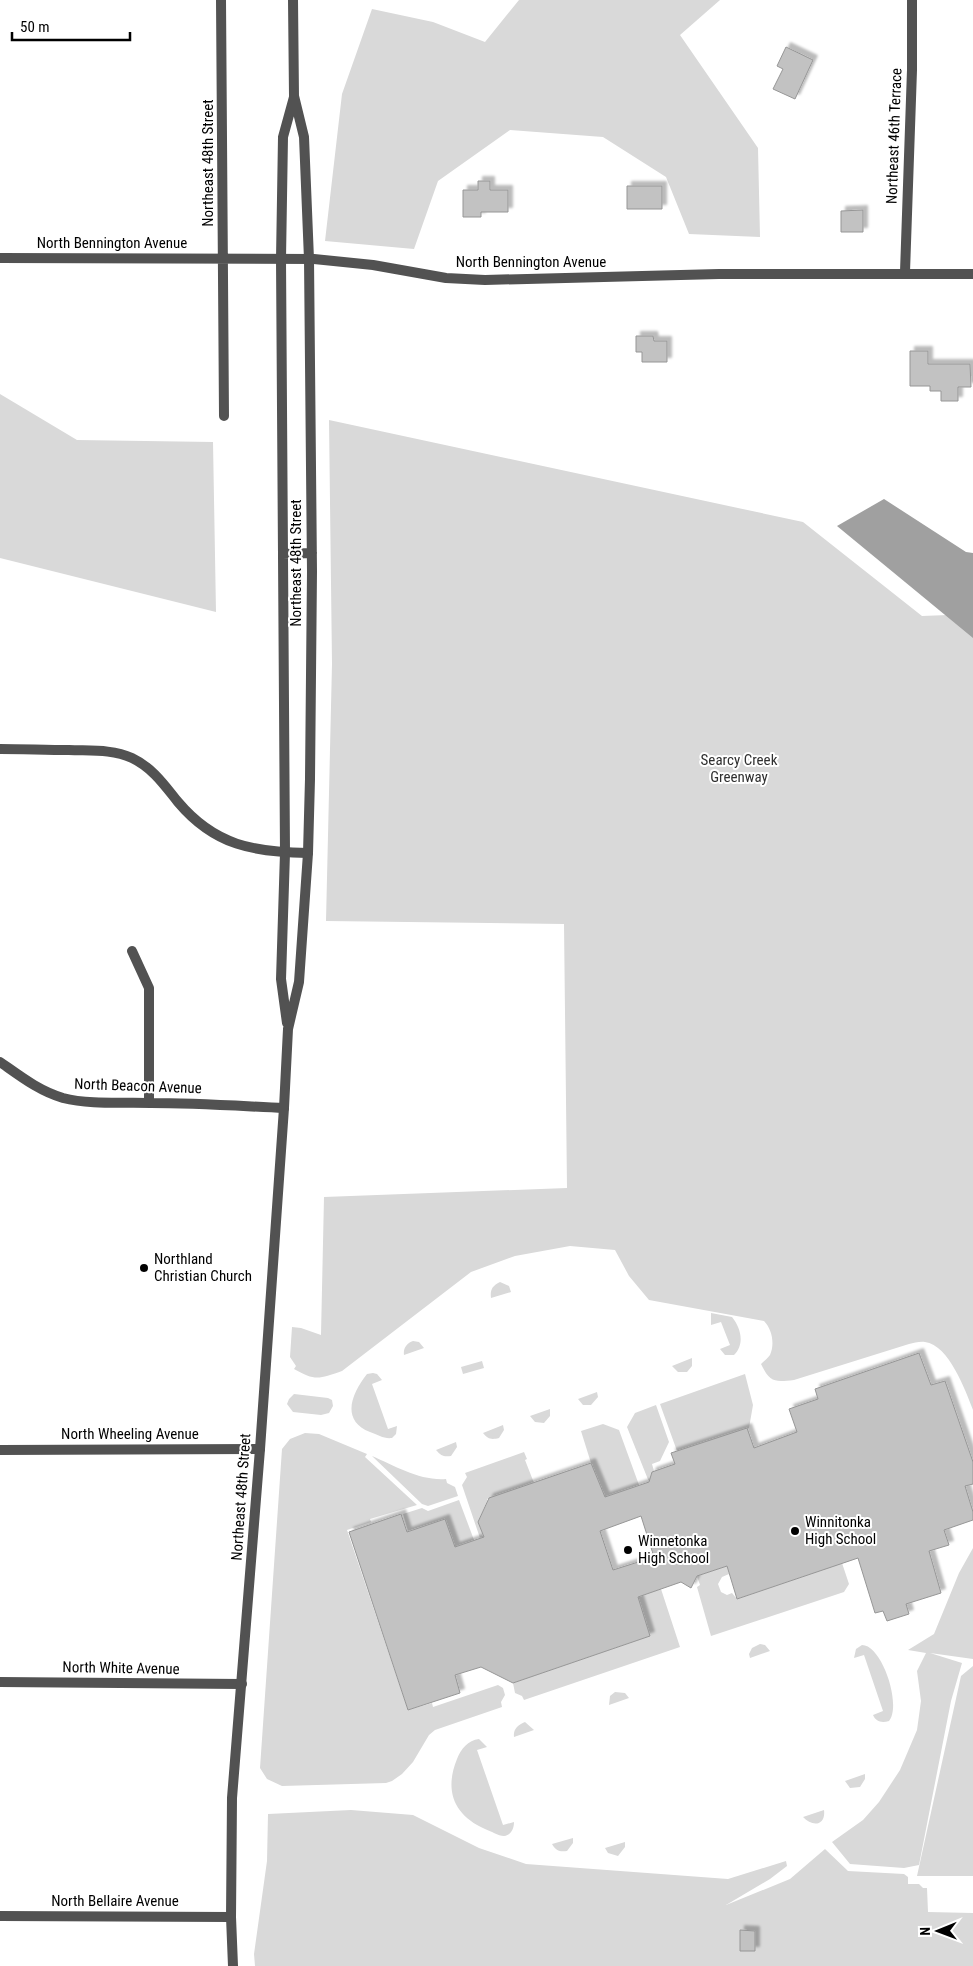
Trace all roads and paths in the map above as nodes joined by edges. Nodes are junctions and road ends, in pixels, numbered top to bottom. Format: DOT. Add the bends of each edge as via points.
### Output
graph roads {
  1 [pos="221,0"];
  2 [pos="293,0"];
  3 [pos="912,0"];
  4 [pos="294,96"];
  5 [pos="0,258"];
  6 [pos="223,259"];
  7 [pos="281,259"];
  8 [pos="309,259"];
  9 [pos="905,272"];
  10 [pos="973,274"];
  11 [pos="224,416"];
  12 [pos="312,553"];
  13 [pos="283,554"];
  14 [pos="0,749"];
  15 [pos="284,852"];
  16 [pos="308,853"];
  17 [pos="132,951"];
  18 [pos="288,1029"];
  19 [pos="0,1062"];
  20 [pos="149,1102"];
  21 [pos="284,1108"];
  22 [pos="260,1449"];
  23 [pos="0,1450"];
  24 [pos="0,1682"];
  25 [pos="242,1684"];
  26 [pos="0,1916"];
  27 [pos="231,1917"];
  28 [pos="233,1966"];
  1 -- 6 [label="street, Northeast 48th Street"];
  2 -- 4 [label="street, Northeast 48th Street"];
  3 -- 9 [label="street, Northeast 46th Terrace"];
  4 -- 7 [label="street, Northeast 48th Street" via="283,137"];
  4 -- 8 [label="street, Northeast 48th Street" via="304,137"];
  5 -- 6 [label="street, North Bennington Avenue"];
  6 -- 7 [label="street, North Bennington Avenue"];
  6 -- 11 [label="street, Northeast 48th Street"];
  7 -- 8 [label="street, North Bennington Avenue"];
  7 -- 13 [label="street, Northeast 48th Street"];
  8 -- 9 [label="street, North Bennington Avenue" via="373,265 446,278 485,280"];
  8 -- 12 [label="street, Northeast 48th Street"];
  9 -- 10 [label="street, North Bennington Avenue"];
  12 -- 13 [label="street"];
  12 -- 16 [label="street, Northeast 48th Street"];
  13 -- 15 [label="street, Northeast 48th Street"];
  14 -- 15 [label="street" via="103,751 124,755 151,770 184,809 215,836 255,850"];
  15 -- 16 [label="street"];
  15 -- 18 [label="street, Northeast 48th Street" via="281,979"];
  16 -- 18 [label="street, Northeast 48th Street" via="299,982"];
  17 -- 20 [label="street" via="149,988"];
  18 -- 21 [label="street, Northeast 48th Street"];
  19 -- 20 [label="street, North Beacon Avenue" via="28,1082 65,1098 106,1103"];
  20 -- 21 [label="street, North Beacon Avenue"];
  21 -- 22 [label="street, Northeast 48th Street"];
  22 -- 23 [label="street, North Wheeling Avenue"];
  22 -- 25 [label="street, Northeast 48th Street"];
  24 -- 25 [label="street, North White Avenue"];
  25 -- 27 [label="street, Northeast 48th Street" via="232,1798"];
  26 -- 27 [label="street, North Bellaire Avenue"];
  27 -- 28 [label="street, Northeast 48th Street"];
}
